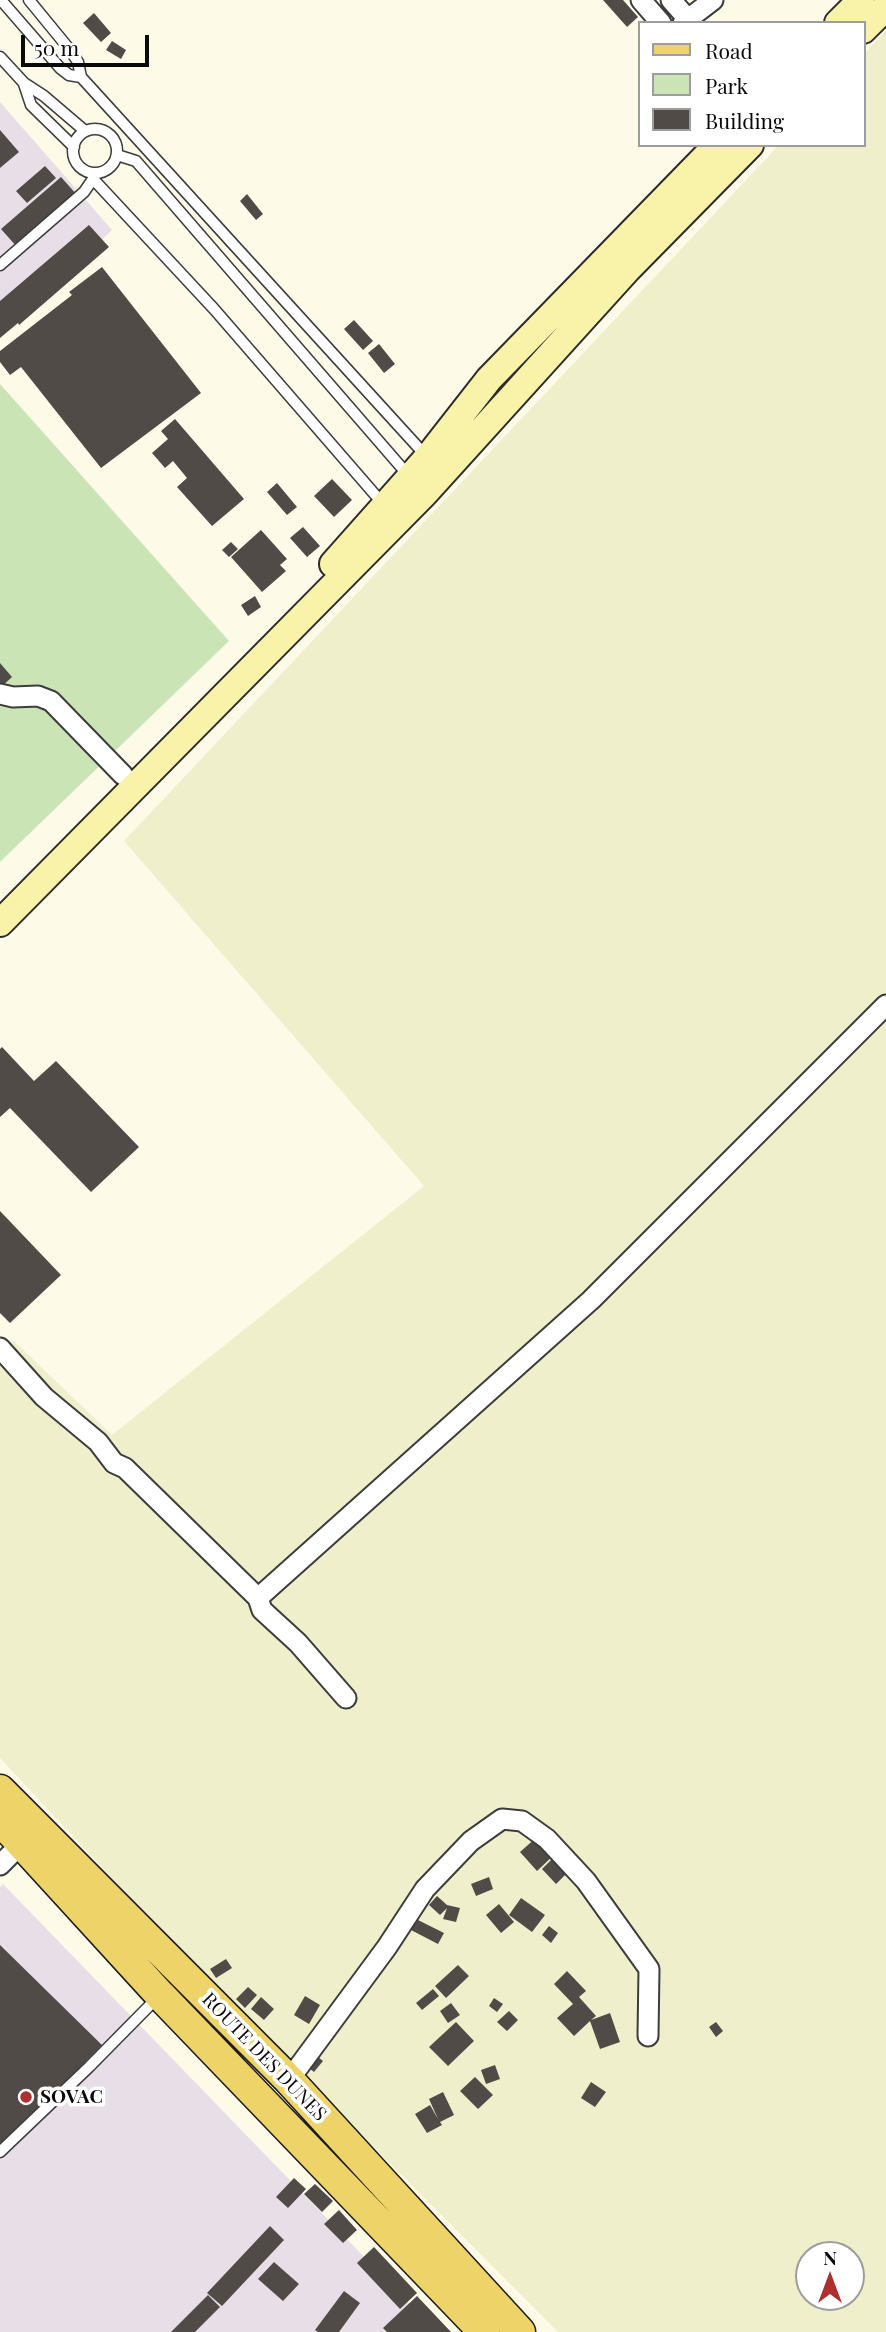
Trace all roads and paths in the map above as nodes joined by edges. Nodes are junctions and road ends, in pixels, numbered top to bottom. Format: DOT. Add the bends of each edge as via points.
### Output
graph roads {
  1 [pos="1,0"];
  2 [pos="29,0"];
  3 [pos="641,0"];
  4 [pos="671,0"];
  5 [pos="713,0"];
  6 [pos="861,0"];
  7 [pos="886,7"];
  8 [pos="659,21"];
  9 [pos="685,21"];
  10 [pos="840,21"];
  11 [pos="865,28"];
  12 [pos="0,57"];
  13 [pos="81,77"];
  14 [pos="24,83"];
  15 [pos="85,131"];
  16 [pos="74,147"];
  17 [pos="715,147"];
  18 [pos="748,147"];
  19 [pos="117,155"];
  20 [pos="95,176"];
  21 [pos="0,265"];
  22 [pos="428,457"];
  23 [pos="418,485"];
  24 [pos="384,506"];
  25 [pos="0,694"];
  26 [pos="123,775"];
  27 [pos="0,899"];
  28 [pos="0,923"];
  29 [pos="886,1005"];
  30 [pos="0,1348"];
  31 [pos="258,1598"];
  32 [pos="346,1698"];
  33 [pos="0,1790"];
  34 [pos="0,1821"];
  35 [pos="22,1843"];
  36 [pos="0,1865"];
  37 [pos="160,1995"];
  38 [pos="648,2036"];
  39 [pos="289,2080"];
  40 [pos="0,2152"];
  41 [pos="484,2332"];
  42 [pos="520,2332"];
  1 -- 13 [label="lane" via="60,68"];
  2 -- 13 [label="lane" via="70,50"];
  3 -- 8 [label="street"];
  4 -- 9 [label="street"];
  5 -- 9 [label="street"];
  6 -- 10 [label="street"];
  7 -- 11 [label="street"];
  12 -- 14 [label="lane"];
  13 -- 22 [label="lane"];
  14 -- 15 [label="lane"];
  14 -- 16 [label="lane" via="32,105"];
  15 -- 16 [label="lane"];
  15 -- 19 [label="lane" via="94,129 112,136"];
  16 -- 20 [label="lane" via="79,165"];
  17 -- 22 [label="street" via="489,379"];
  18 -- 23 [label="street"];
  19 -- 20 [label="lane" via="113,164"];
  19 -- 23 [label="lane" via="136,161"];
  20 -- 21 [label="lane" via="84,192"];
  20 -- 24 [label="lane"];
  22 -- 23 [label="street"];
  23 -- 24 [label="street"];
  23 -- 28 [label="street"];
  24 -- 26 [label="street" via="318,582"];
  25 -- 26 [label="street" via="51,701"];
  26 -- 27 [label="street"];
  29 -- 31 [label="street" via="591,1300"];
  30 -- 31 [label="street" via="44,1397 98,1442 114,1463 125,1468"];
  31 -- 32 [label="street" via="262,1610"];
  33 -- 39 [label="main road, ROUTE DES DUNES"];
  34 -- 35 [label="main road, ROUTE DES DUNES"];
  35 -- 36 [label="street"];
  35 -- 37 [label="main road, ROUTE DES DUNES"];
  37 -- 40 [label="lane"];
  37 -- 41 [label="main road, ROUTE DES DUNES"];
  38 -- 39 [label="street" via="649,1969 586,1881 547,1839 522,1821 502,1819 471,1840 425,1889"];
  39 -- 42 [label="main road, ROUTE DES DUNES"];
}
